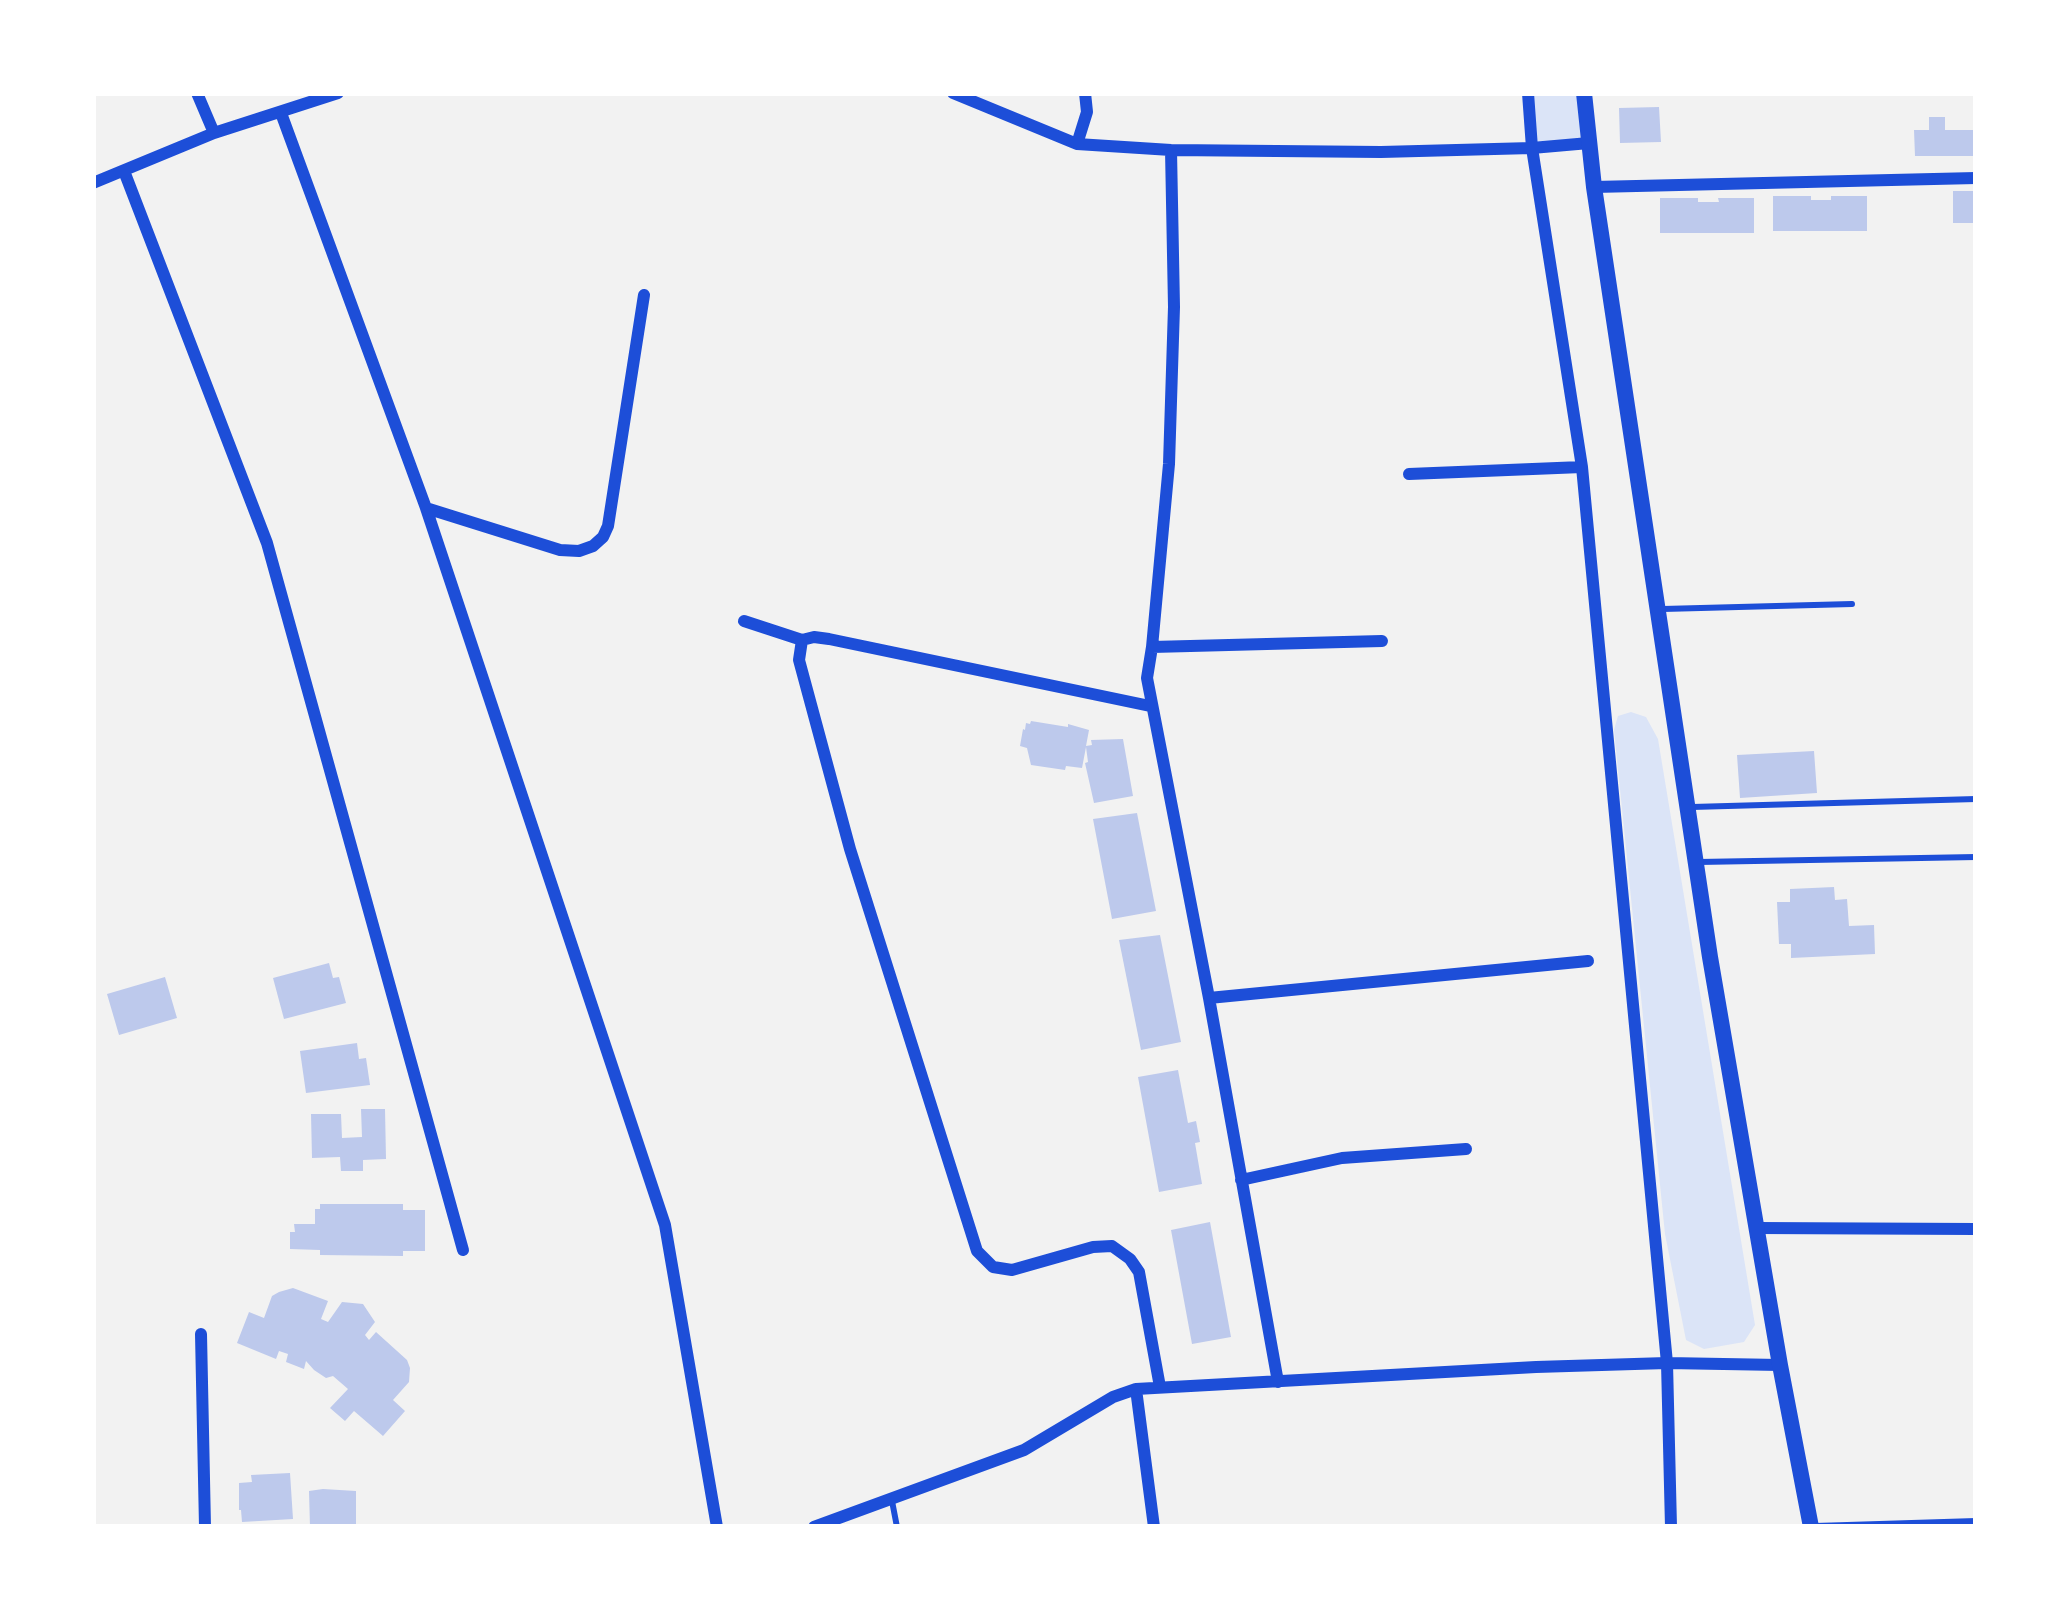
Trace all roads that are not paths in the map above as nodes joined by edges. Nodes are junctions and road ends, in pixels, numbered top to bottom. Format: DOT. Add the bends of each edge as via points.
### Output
graph roads {
  1 [pos="197,93"];
  2 [pos="338,93"];
  3 [pos="953,93"];
  4 [pos="1085,93"];
  5 [pos="1528,93"];
  6 [pos="1584,93"];
  7 [pos="281,113"];
  8 [pos="214,133"];
  9 [pos="1589,142"];
  10 [pos="1077,144"];
  11 [pos="1532,148"];
  12 [pos="1171,150"];
  13 [pos="124,171"];
  14 [pos="1976,178"];
  15 [pos="93,183"];
  16 [pos="1594,187"];
  17 [pos="644,295"];
  18 [pos="1582,466"];
  19 [pos="1409,473"];
  20 [pos="426,508"];
  21 [pos="1852,604"];
  22 [pos="1656,609"];
  23 [pos="743,621"];
  24 [pos="802,640"];
  25 [pos="1382,640"];
  26 [pos="1152,646"];
  27 [pos="1150,706"];
  28 [pos="1976,799"];
  29 [pos="1686,807"];
  30 [pos="1976,857"];
  31 [pos="1695,862"];
  32 [pos="1588,961"];
  33 [pos="1209,998"];
  34 [pos="1466,1149"];
  35 [pos="1241,1180"];
  36 [pos="1757,1228"];
  37 [pos="1976,1229"];
  38 [pos="463,1250"];
  39 [pos="201,1334"];
  40 [pos="1667,1363"];
  41 [pos="1780,1365"];
  42 [pos="1278,1382"];
  43 [pos="1160,1387"];
  44 [pos="1136,1389"];
  45 [pos="892,1498"];
  46 [pos="1976,1521"];
  47 [pos="205,1527"];
  48 [pos="717,1527"];
  49 [pos="814,1527"];
  50 [pos="897,1527"];
  51 [pos="1154,1527"];
  52 [pos="1671,1527"];
  53 [pos="1811,1527"];
  1 -- 8 [label="street"];
  2 -- 7 [label="street"];
  3 -- 10 [label="street"];
  4 -- 10 [label="street"];
  5 -- 11 [label="street"];
  6 -- 9 [label="street"];
  7 -- 8 [label="street"];
  7 -- 20 [label="street"];
  8 -- 13 [label="street"];
  9 -- 11 [label="street"];
  9 -- 16 [label="street"];
  10 -- 12 [label="street"];
  11 -- 12 [label="street"];
  11 -- 18 [label="street"];
  12 -- 26 [label="street" via="1169,464"];
  13 -- 15 [label="street"];
  13 -- 38 [label="street" via="268,543"];
  14 -- 16 [label="street"];
  16 -- 22 [label="street"];
  17 -- 20 [label="street" via="603,537 579,551 560,550"];
  18 -- 19 [label="street"];
  18 -- 40 [label="street"];
  20 -- 48 [label="street" via="665,1225"];
  21 -- 22 [label="lane"];
  22 -- 29 [label="street"];
  23 -- 24 [label="street"];
  24 -- 27 [label="street" via="829,639"];
  24 -- 43 [label="street" via="799,660 850,849 977,1251 993,1267 1012,1270 1093,1247 1112,1246 1130,1259"];
  25 -- 26 [label="street"];
  26 -- 27 [label="street"];
  27 -- 33 [label="street"];
  28 -- 29 [label="lane"];
  29 -- 31 [label="street"];
  30 -- 31 [label="lane"];
  31 -- 36 [label="street"];
  32 -- 33 [label="street"];
  33 -- 35 [label="street"];
  34 -- 35 [label="street" via="1342,1158"];
  35 -- 42 [label="street"];
  36 -- 37 [label="street"];
  36 -- 41 [label="street"];
  39 -- 47 [label="street"];
  40 -- 41 [label="street"];
  40 -- 42 [label="street"];
  40 -- 52 [label="street"];
  41 -- 53 [label="street"];
  42 -- 43 [label="street"];
  43 -- 44 [label="street"];
  44 -- 45 [label="street" via="1024,1450"];
  44 -- 51 [label="street"];
  45 -- 49 [label="street"];
  45 -- 50 [label="lane"];
  46 -- 53 [label="lane"];
}
